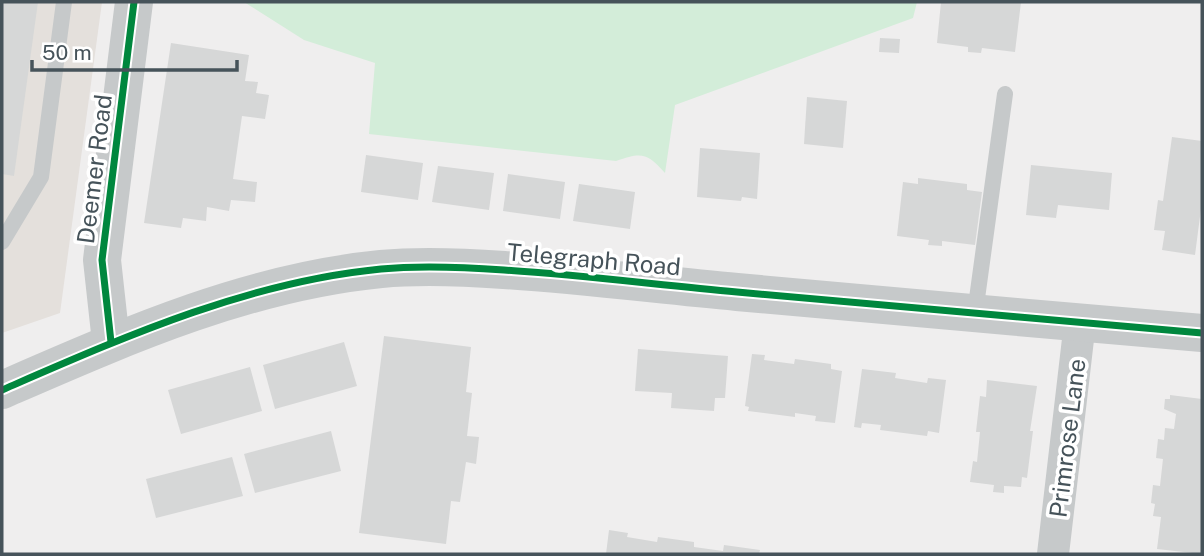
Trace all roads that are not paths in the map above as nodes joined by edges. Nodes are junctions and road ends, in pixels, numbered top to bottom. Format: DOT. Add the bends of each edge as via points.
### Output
graph roads {
  1 [pos="64,2"];
  2 [pos="134,2"];
  3 [pos="1005,94"];
  4 [pos="2,242"];
  5 [pos="975,313"];
  6 [pos="1080,322"];
  7 [pos="1202,333"];
  8 [pos="111,342"];
  9 [pos="2,390"];
  10 [pos="1054,554"];
  1 -- 4 [label="lane" via="41,177"];
  2 -- 8 [label="street, Deemer Road" via="102,260"];
  3 -- 5 [label="lane"];
  5 -- 6 [label="street, Telegraph Road"];
  5 -- 8 [label="street, Telegraph Road" via="549,273 455,267 382,269 279,287 200,309"];
  6 -- 7 [label="street, Telegraph Road"];
  6 -- 10 [label="street, Primrose Lane"];
  8 -- 9 [label="street, Telegraph Road"];
}
